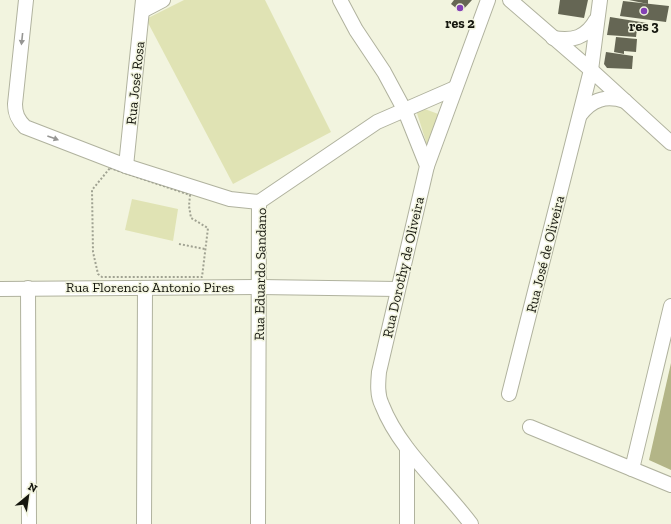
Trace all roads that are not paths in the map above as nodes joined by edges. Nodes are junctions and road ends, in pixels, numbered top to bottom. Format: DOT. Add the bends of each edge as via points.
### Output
graph roads {
  1 [pos="26,0"];
  2 [pos="163,0"];
  3 [pos="340,0"];
  4 [pos="488,0"];
  5 [pos="510,0"];
  6 [pos="600,0"];
  7 [pos="143,5"];
  8 [pos="598,16"];
  9 [pos="553,38"];
  10 [pos="591,70"];
  11 [pos="455,88"];
  12 [pos="626,102"];
  13 [pos="405,111"];
  14 [pos="580,115"];
  15 [pos="671,143"];
  16 [pos="126,166"];
  17 [pos="427,166"];
  18 [pos="259,202"];
  19 [pos="260,287"];
  20 [pos="0,288"];
  21 [pos="28,288"];
  22 [pos="145,288"];
  23 [pos="397,288"];
  24 [pos="671,306"];
  25 [pos="509,394"];
  26 [pos="530,428"];
  27 [pos="407,449"];
  28 [pos="632,469"];
  29 [pos="671,485"];
  30 [pos="29,524"];
  31 [pos="144,524"];
  32 [pos="258,524"];
  33 [pos="407,524"];
  34 [pos="471,524"];
  1 -- 16 [label="street, one-way" via="15,104 18,120 33,131"];
  2 -- 7 [label="street"];
  3 -- 13 [label="street"];
  4 -- 11 [label="street, Rua Dorothy de Oliveira"];
  5 -- 9 [label="street"];
  6 -- 8 [label="street, Rua José de Oliveira"];
  7 -- 16 [label="street, Rua José Rosa"];
  8 -- 9 [label="street, Rua José de Oliveira" via="584,36 572,40"];
  8 -- 10 [label="street, Rua José de Oliveira"];
  9 -- 10 [label="street"];
  10 -- 12 [label="street"];
  10 -- 14 [label="street, Rua José de Oliveira"];
  11 -- 13 [label="street, Rua Eduardo Sandano"];
  11 -- 17 [label="street, Rua Dorothy de Oliveira"];
  12 -- 14 [label="street" via="607,98 596,100"];
  12 -- 15 [label="street"];
  13 -- 17 [label="street"];
  13 -- 18 [label="street, Rua Eduardo Sandano" via="377,122"];
  14 -- 25 [label="street, Rua José de Oliveira"];
  16 -- 18 [label="street" via="230,199"];
  17 -- 23 [label="street, Rua Dorothy de Oliveira"];
  18 -- 19 [label="street, Rua Eduardo Sandano"];
  19 -- 22 [label="street, Rua Florencio Antonio Pires"];
  19 -- 23 [label="street, Rua Florencio Antonio Pires"];
  19 -- 32 [label="street, Rua Eduardo Sandano"];
  20 -- 21 [label="street, Rua Florencio Antonio Pires"];
  21 -- 22 [label="street, Rua Florencio Antonio Pires"];
  21 -- 30 [label="street"];
  22 -- 31 [label="street"];
  23 -- 27 [label="street, Rua Dorothy de Oliveira" via="378,387 381,404"];
  24 -- 28 [label="street"];
  26 -- 28 [label="street"];
  27 -- 33 [label="street"];
  27 -- 34 [label="street, Rua Dorothy de Oliveira" via="450,496"];
  28 -- 29 [label="street"];
}
